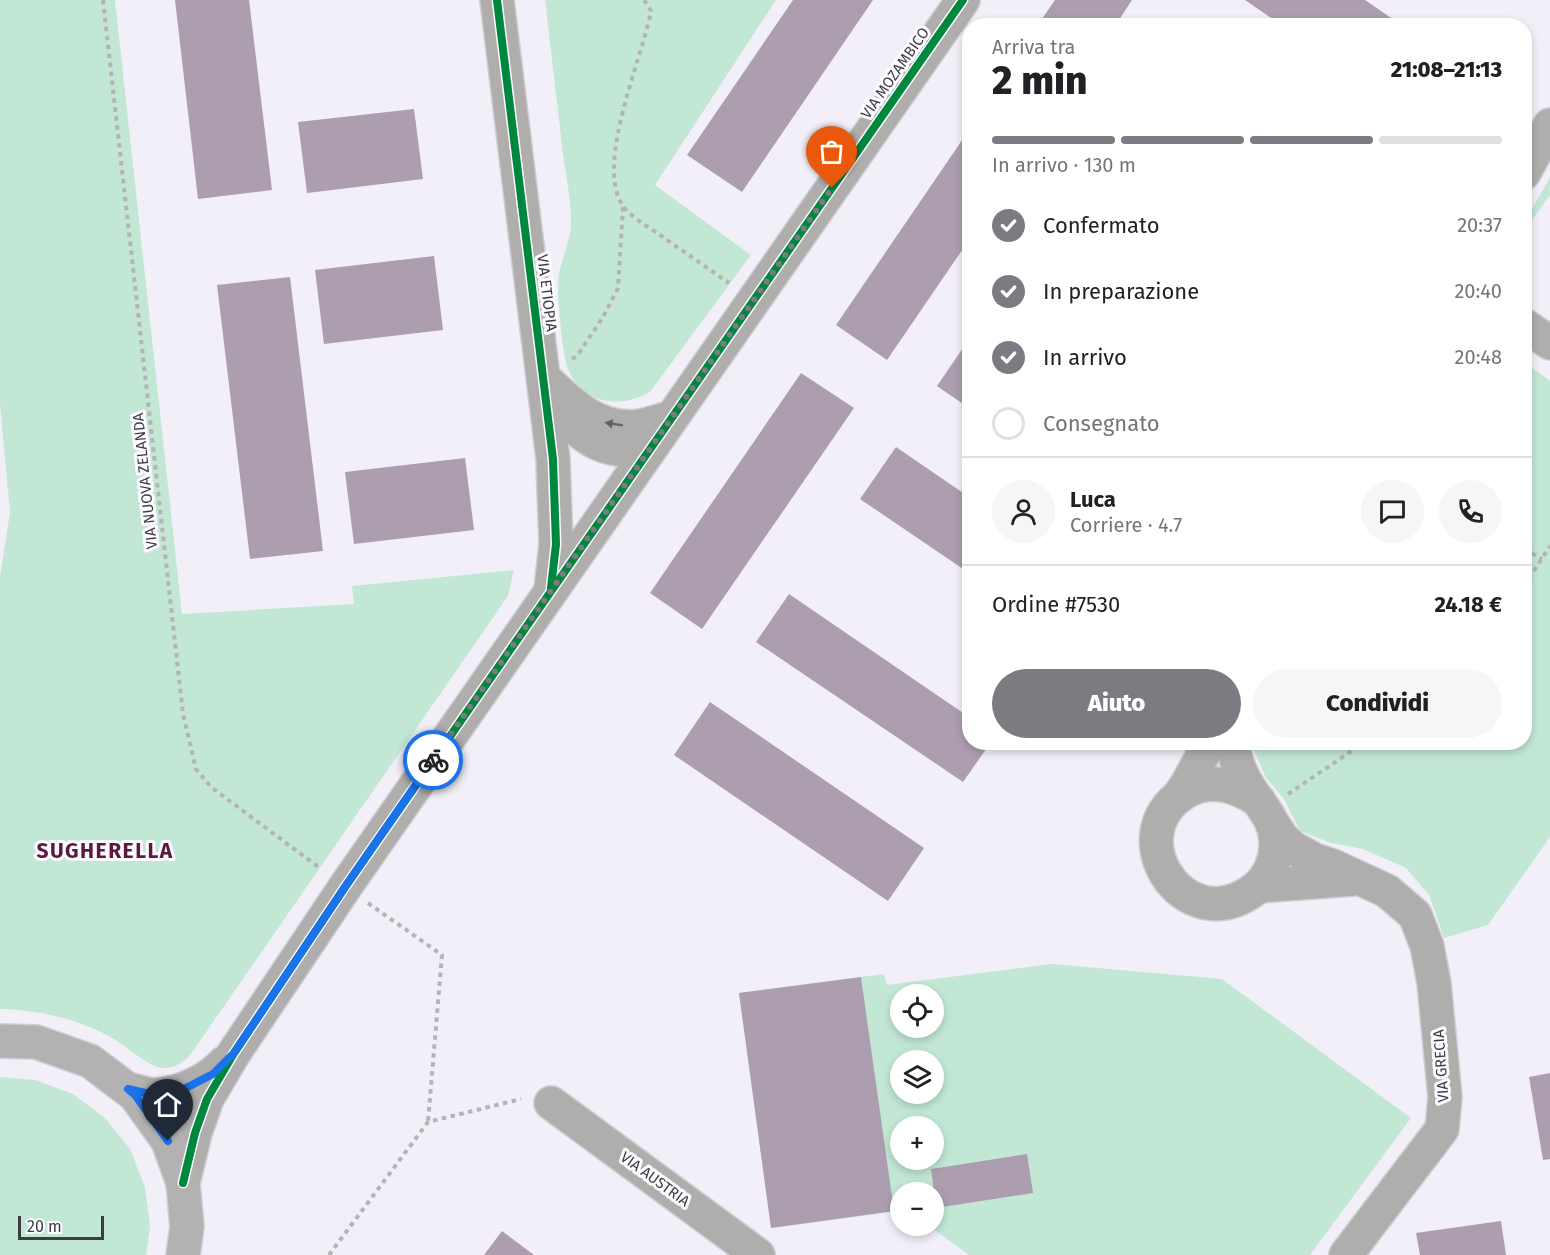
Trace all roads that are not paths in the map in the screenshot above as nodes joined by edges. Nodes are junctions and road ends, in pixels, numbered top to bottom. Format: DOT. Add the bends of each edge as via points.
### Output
graph roads {
  1 [pos="496,0"];
  2 [pos="963,0"];
  3 [pos="1550,125"];
  4 [pos="1532,158"];
  5 [pos="1532,331"];
  6 [pos="1550,343"];
  7 [pos="544,378"];
  8 [pos="672,418"];
  9 [pos="648,452"];
  10 [pos="551,591"];
  11 [pos="1206,750"];
  12 [pos="1235,750"];
  13 [pos="1178,797"];
  14 [pos="1272,807"];
  15 [pos="1361,879"];
  16 [pos="1259,886"];
  17 [pos="0,1041"];
  18 [pos="234,1053"];
  19 [pos="128,1089"];
  20 [pos="551,1103"];
  21 [pos="183,1183"];
  22 [pos="185,1241"];
  23 [pos="203,1255"];
  24 [pos="758,1255"];
  25 [pos="1346,1255"];
  1 -- 7 [label="street, VIA ETIOPIA"];
  2 -- 8 [label="street, VIA MOZAMBICO"];
  3 -- 4 [label="street"];
  5 -- 6 [label="street"];
  8 -- 7 [label="street, one-way" via="639,426 612,425 591,418 572,405"];
  7 -- 9 [label="street, VIA ETIOPIA" via="560,410 576,430 604,448"];
  7 -- 10 [label="street, VIA ETIOPIA" via="556,499"];
  8 -- 9 [label="street, VIA MOZAMBICO"];
  9 -- 10 [label="street, VIA MOZAMBICO"];
  10 -- 18 [label="street, VIA MOZAMBICO"];
  11 -- 13 [label="street"];
  12 -- 14 [label="street" via="1248,787"];
  13 -- 14 [label="street" via="1210,784 1228,785"];
  13 -- 16 [label="street" via="1166,810 1156,842 1165,876 1192,899 1209,903 1245,897"];
  14 -- 15 [label="street, VIA GRECIA" via="1282,838 1293,848"];
  14 -- 16 [label="street" via="1275,857"];
  15 -- 16 [label="street, VIA GRECIA"];
  15 -- 25 [label="street, VIA GRECIA" via="1387,891 1415,915 1427,946 1445,1097 1442,1129"];
  17 -- 19 [label="main road" via="36,1042 90,1061"];
  18 -- 19 [label="street, VIA MOZAMBICO" via="213,1074 180,1091 154,1095"];
  18 -- 21 [label="street, VIA MOZAMBICO" via="207,1099"];
  19 -- 21 [label="main road" via="168,1141"];
  20 -- 24 [label="street, VIA AUSTRIA"];
  21 -- 22 [label="main road"];
  22 -- 23 [label="main road"];
}
